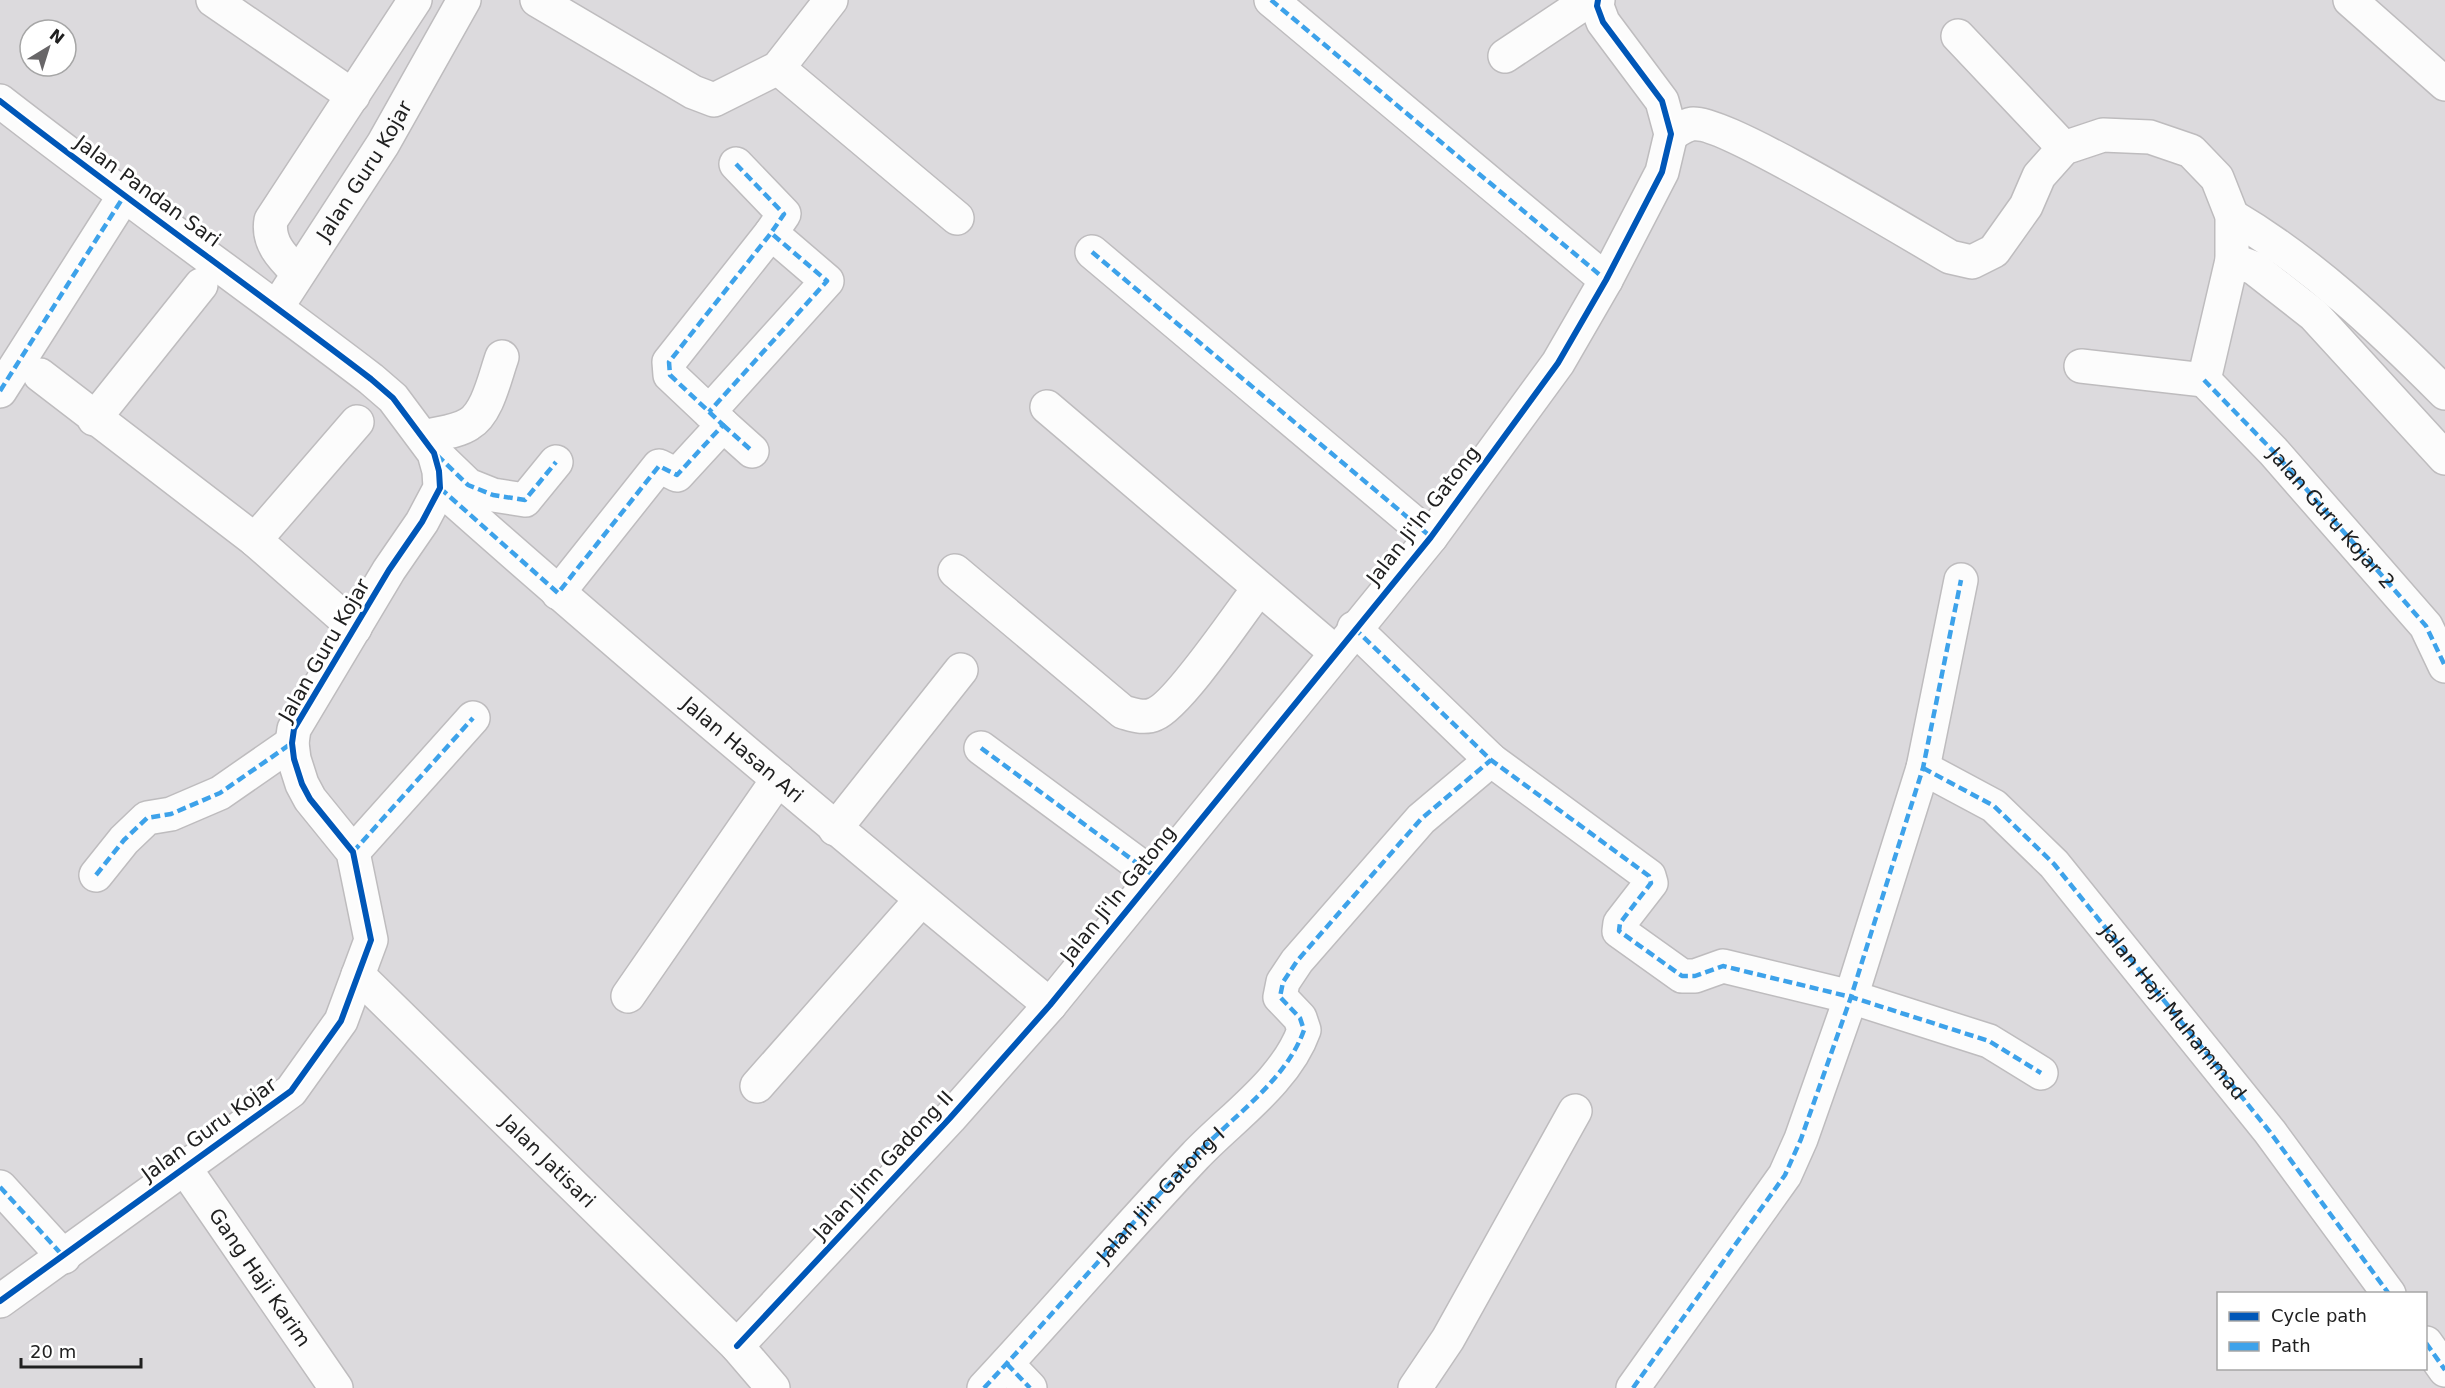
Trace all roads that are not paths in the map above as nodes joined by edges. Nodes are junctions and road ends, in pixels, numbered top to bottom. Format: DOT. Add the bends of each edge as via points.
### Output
graph roads {
  1 [pos="213,0"];
  2 [pos="414,0"];
  3 [pos="464,0"];
  4 [pos="537,0"];
  5 [pos="831,0"];
  6 [pos="1271,0"];
  7 [pos="1589,0"];
  8 [pos="1598,0"];
  9 [pos="2350,0"];
  10 [pos="1958,36"];
  11 [pos="1505,56"];
  12 [pos="778,68"];
  13 [pos="2445,84"];
  14 [pos="353,96"];
  15 [pos="0,101"];
  16 [pos="1671,134"];
  17 [pos="2064,148"];
  18 [pos="736,164"];
  19 [pos="124,196"];
  20 [pos="2232,216"];
  21 [pos="957,218"];
  22 [pos="771,233"];
  23 [pos="1092,252"];
  24 [pos="2232,260"];
  25 [pos="298,273"];
  26 [pos="1606,280"];
  27 [pos="201,285"];
  28 [pos="277,307"];
  29 [pos="502,357"];
  30 [pos="2081,366"];
  31 [pos="40,375"];
  32 [pos="2204,380"];
  33 [pos="0,391"];
  34 [pos="2445,393"];
  35 [pos="1047,407"];
  36 [pos="716,418"];
  37 [pos="94,419"];
  38 [pos="357,422"];
  39 [pos="429,445"];
  40 [pos="752,451"];
  41 [pos="2445,458"];
  42 [pos="556,462"];
  43 [pos="440,488"];
  44 [pos="1431,537"];
  45 [pos="255,540"];
  46 [pos="955,571"];
  47 [pos="1961,580"];
  48 [pos="1259,588"];
  49 [pos="558,593"];
  50 [pos="355,628"];
  51 [pos="1345,640"];
  52 [pos="2445,666"];
  53 [pos="960,670"];
  54 [pos="473,718"];
  55 [pos="292,743"];
  56 [pos="981,748"];
  57 [pos="1491,760"];
  58 [pos="1923,768"];
  59 [pos="778,780"];
  60 [pos="835,829"];
  61 [pos="353,852"];
  62 [pos="96,875"];
  63 [pos="1153,875"];
  64 [pos="921,900"];
  65 [pos="358,975"];
  66 [pos="628,996"];
  67 [pos="1851,997"];
  68 [pos="1050,1005"];
  69 [pos="2041,1073"];
  70 [pos="757,1086"];
  71 [pos="1575,1111"];
  72 [pos="184,1167"];
  73 [pos="0,1187"];
  74 [pos="64,1257"];
  75 [pos="2388,1292"];
  76 [pos="0,1302"];
  77 [pos="2427,1344"];
  78 [pos="737,1346"];
  79 [pos="1007,1364"];
  80 [pos="2445,1370"];
  81 [pos="336,1388"];
  82 [pos="774,1388"];
  83 [pos="984,1388"];
  84 [pos="1030,1388"];
  85 [pos="1415,1388"];
  86 [pos="1633,1388"];
  1 -- 14 [label="street"];
  2 -- 14 [label="street"];
  3 -- 25 [label="street, Jalan Guru Kojar" via="382,144"];
  4 -- 12 [label="street" via="704,98 714,100"];
  5 -- 12 [label="street"];
  6 -- 26 [label="street"];
  7 -- 11 [label="street"];
  8 -- 16 [label="street, Jalan Ji'ln Gatong" via="1603,21 1662,101"];
  9 -- 13 [label="street"];
  10 -- 17 [label="street"];
  12 -- 21 [label="street"];
  14 -- 25 [label="street" via="271,220 271,238"];
  15 -- 19 [label="street, Jalan Pandan Sari"];
  16 -- 17 [label="street" via="1692,124 1722,131 1950,257 1972,262 1994,251 2026,206 2039,176"];
  16 -- 26 [label="street, Jalan Ji'ln Gatong" via="1662,172"];
  17 -- 20 [label="street" via="2103,135 2150,137 2191,151 2217,178"];
  18 -- 22 [label="street" via="784,214"];
  19 -- 28 [label="street, Jalan Pandan Sari"];
  19 -- 33 [label="street"];
  20 -- 24 [label="street"];
  20 -- 34 [label="street" via="2276,242 2381,329"];
  22 -- 36 [label="street" via="669,362 670,375"];
  22 -- 36 [label="street" via="827,281"];
  23 -- 44 [label="street"];
  24 -- 32 [label="street"];
  24 -- 41 [label="street" via="2254,268 2314,315"];
  25 -- 28 [label="street, Jalan Guru Kojar"];
  26 -- 44 [label="street, Jalan Ji'ln Gatong" via="1558,363"];
  27 -- 37 [label="street"];
  28 -- 39 [label="street" via="371,378 393,398"];
  29 -- 39 [label="street" via="494,388 474,421"];
  30 -- 32 [label="street"];
  31 -- 37 [label="street"];
  32 -- 52 [label="street, Jalan Guru Kojar 2" via="2273,451 2426,626"];
  35 -- 48 [label="street"];
  36 -- 40 [label="street"];
  36 -- 49 [label="street" via="677,475 659,466"];
  37 -- 45 [label="street"];
  38 -- 45 [label="street"];
  39 -- 42 [label="street" via="468,485 494,495 525,500"];
  39 -- 43 [label="street" via="440,471"];
  43 -- 49 [label="street, Jalan Hasan Ari"];
  43 -- 50 [label="street, Jalan Guru Kojar"];
  44 -- 51 [label="street, Jalan Ji'ln Gatong"];
  45 -- 50 [label="street"];
  46 -- 48 [label="street" via="1123,712 1138,717 1155,714 1175,699"];
  47 -- 58 [label="street"];
  48 -- 51 [label="street"];
  49 -- 59 [label="street, Jalan Hasan Ari"];
  50 -- 55 [label="street, Jalan Guru Kojar" via="294,729"];
  51 -- 57 [label="street"];
  51 -- 63 [label="street, Jalan Ji'ln Gatong"];
  53 -- 60 [label="street"];
  54 -- 61 [label="street"];
  55 -- 61 [label="street, Jalan Guru Kojar" via="302,784 310,799"];
  55 -- 62 [label="street" via="220,793 171,814 147,818"];
  56 -- 63 [label="street"];
  57 -- 67 [label="street" via="1649,876 1651,883 1620,923 1619,931 1682,976 1695,976 1723,966"];
  57 -- 79 [label="street, Jalan Jiin Gatong I" via="1421,819 1297,961 1283,982 1280,997 1299,1018 1304,1030 1299,1044 1272,1080 1195,1155"];
  58 -- 67 [label="street"];
  58 -- 75 [label="street, Jalan Haji Muhammad" via="1994,806 2054,864 2270,1132"];
  59 -- 60 [label="street, Jalan Hasan Ari"];
  59 -- 66 [label="street"];
  60 -- 64 [label="street, Jalan Hasan Ari"];
  61 -- 65 [label="street, Jalan Guru Kojar" via="371,940"];
  63 -- 68 [label="street, Jalan Ji'ln Gatong"];
  64 -- 68 [label="street, Jalan Hasan Ari"];
  64 -- 70 [label="street"];
  65 -- 72 [label="street, Jalan Guru Kojar" via="342,1021 291,1091"];
  65 -- 78 [label="street, Jalan Jatisari"];
  67 -- 69 [label="street" via="1989,1041"];
  67 -- 86 [label="street" via="1785,1175"];
  68 -- 78 [label="street, Jalan Jinn Gadong II"];
  71 -- 85 [label="street" via="1448,1339"];
  72 -- 74 [label="street, Jalan Guru Kojar"];
  72 -- 81 [label="street, Gang Haji Karim"];
  73 -- 74 [label="street"];
  74 -- 76 [label="street, Jalan Guru Kojar"];
  77 -- 80 [label="street"];
  78 -- 82 [label="street, Jalan Jatisari"];
  79 -- 83 [label="street, Jalan Jiin Gatong I"];
  79 -- 84 [label="street"];
}
